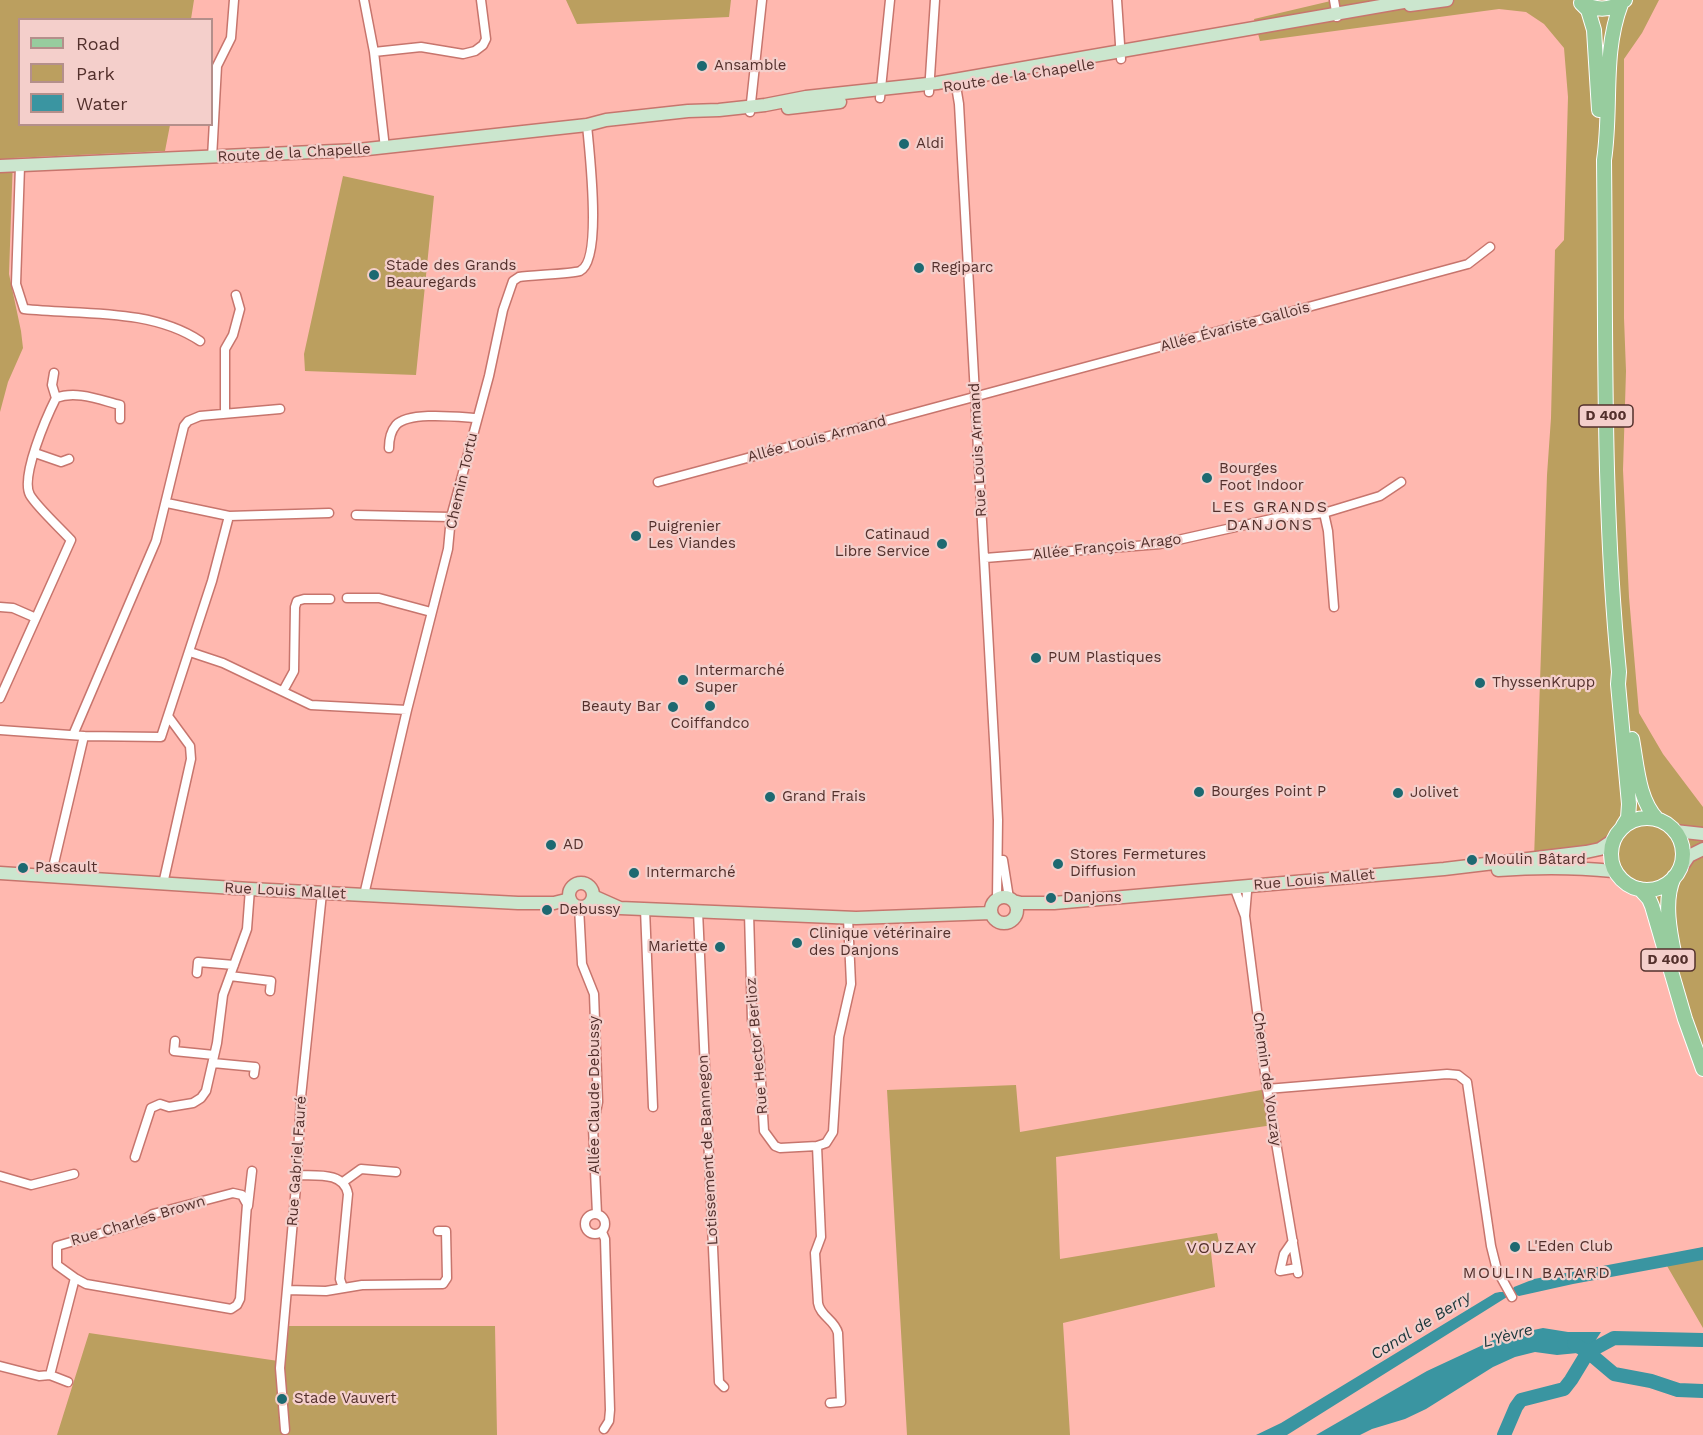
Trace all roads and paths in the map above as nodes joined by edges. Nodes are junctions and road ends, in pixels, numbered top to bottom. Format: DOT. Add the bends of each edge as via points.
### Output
graph roads {
  1 [pos="234,0"];
  2 [pos="364,0"];
  3 [pos="481,0"];
  4 [pos="762,0"];
  5 [pos="890,0"];
  6 [pos="935,0"];
  7 [pos="1117,0"];
  8 [pos="1334,0"];
  9 [pos="1415,0"];
  10 [pos="1447,0"];
  11 [pos="1580,2"];
  12 [pos="1623,2"];
  13 [pos="1336,16"];
  14 [pos="374,52"];
  15 [pos="1121,56"];
  16 [pos="955,83"];
  17 [pos="928,88"];
  18 [pos="880,94"];
  19 [pos="749,110"];
  20 [pos="587,125"];
  21 [pos="385,148"];
  22 [pos="212,158"];
  23 [pos="1604,160"];
  24 [pos="0,166"];
  25 [pos="20,166"];
  26 [pos="1490,247"];
  27 [pos="236,295"];
  28 [pos="200,341"];
  29 [pos="54,373"];
  30 [pos="975,397"];
  31 [pos="56,398"];
  32 [pos="280,409"];
  33 [pos="225,412"];
  34 [pos="477,418"];
  35 [pos="120,419"];
  36 [pos="389,448"];
  37 [pos="35,453"];
  38 [pos="69,459"];
  39 [pos="658,482"];
  40 [pos="1401,482"];
  41 [pos="167,503"];
  42 [pos="329,513"];
  43 [pos="1324,513"];
  44 [pos="356,515"];
  45 [pos="229,516"];
  46 [pos="451,517"];
  47 [pos="985,558"];
  48 [pos="330,598"];
  49 [pos="347,598"];
  50 [pos="0,607"];
  51 [pos="1334,607"];
  52 [pos="431,612"];
  53 [pos="36,618"];
  54 [pos="190,652"];
  55 [pos="1619,672"];
  56 [pos="283,691"];
  57 [pos="0,698"];
  58 [pos="407,710"];
  59 [pos="168,716"];
  60 [pos="0,730"];
  61 [pos="73,735"];
  62 [pos="84,736"];
  63 [pos="1657,819"];
  64 [pos="1623,826"];
  65 [pos="1675,831"];
  66 [pos="1703,834"];
  67 [pos="1612,841"];
  68 [pos="1703,849"];
  69 [pos="0,873"];
  70 [pos="1616,873"];
  71 [pos="1676,874"];
  72 [pos="51,876"];
  73 [pos="163,884"];
  74 [pos="250,889"];
  75 [pos="1242,890"];
  76 [pos="1640,890"];
  77 [pos="322,893"];
  78 [pos="364,895"];
  79 [pos="593,896"];
  80 [pos="1009,902"];
  81 [pos="575,903"];
  82 [pos="645,909"];
  83 [pos="698,911"];
  84 [pos="748,913"];
  85 [pos="991,913"];
  86 [pos="848,918"];
  87 [pos="234,965"];
  88 [pos="197,973"];
  89 [pos="230,976"];
  90 [pos="270,991"];
  91 [pos="1691,1033"];
  92 [pos="175,1041"];
  93 [pos="213,1059"];
  94 [pos="1703,1069"];
  95 [pos="254,1074"];
  96 [pos="1267,1089"];
  97 [pos="653,1107"];
  98 [pos="817,1146"];
  99 [pos="135,1157"];
  100 [pos="252,1171"];
  101 [pos="396,1172"];
  102 [pos="75,1174"];
  103 [pos="297,1175"];
  104 [pos="0,1176"];
  105 [pos="343,1182"];
  106 [pos="248,1210"];
  107 [pos="597,1214"];
  108 [pos="438,1231"];
  109 [pos="602,1232"];
  110 [pos="1293,1241"];
  111 [pos="75,1278"];
  112 [pos="343,1288"];
  113 [pos="287,1290"];
  114 [pos="1512,1297"];
  115 [pos="0,1366"];
  116 [pos="50,1375"];
  117 [pos="68,1382"];
  118 [pos="724,1387"];
  119 [pos="830,1403"];
  120 [pos="604,1429"];
  121 [pos="285,1430"];
  1 -- 22 [label="street" via="231,38 217,66"];
  2 -- 14 [label="street"];
  3 -- 14 [label="street" via="486,39 475,51 464,54 421,47"];
  4 -- 19 [label="street"];
  5 -- 18 [label="street"];
  6 -- 17 [label="street"];
  7 -- 15 [label="street"];
  8 -- 13 [label="street"];
  9 -- 13 [label="main road, Route de la Chapelle"];
  10 -- 13 [label="main road, Route de la Chapelle"];
  11 -- 12 [label="main road" via="1601,9"];
  11 -- 23 [label="main road, D 400" via="1588,10 1594,30"];
  12 -- 23 [label="main road, D 400" via="1609,63"];
  13 -- 15 [label="main road, Route de la Chapelle"];
  14 -- 21 [label="street"];
  15 -- 16 [label="main road, Route de la Chapelle"];
  16 -- 17 [label="main road, Route de la Chapelle"];
  16 -- 30 [label="street, Rue Louis Armand"];
  17 -- 18 [label="main road, Route de la Chapelle"];
  18 -- 19 [label="main road, Route de la Chapelle"];
  19 -- 20 [label="main road, Route de la Chapelle" via="598,127"];
  20 -- 21 [label="main road, Route de la Chapelle"];
  20 -- 34 [label="street, Chemin Tortu" via="592,218 588,263 580,271 519,277 513,281"];
  21 -- 22 [label="main road, Route de la Chapelle"];
  22 -- 25 [label="main road, Route de la Chapelle"];
  23 -- 55 [label="main road, D 400" via="1606,484"];
  24 -- 25 [label="main road, Route de la Chapelle"];
  25 -- 28 [label="street" via="16,284 24,309 145,318 187,332"];
  26 -- 30 [label="street, Allée Évariste Gallois" via="1468,264"];
  27 -- 33 [label="street" via="240,309 225,349"];
  29 -- 31 [label="street"];
  30 -- 39 [label="street, Allée Louis Armand"];
  30 -- 47 [label="street, Rue Louis Armand"];
  31 -- 35 [label="street" via="66,394 120,405"];
  31 -- 37 [label="street"];
  32 -- 33 [label="street"];
  33 -- 41 [label="street" via="200,416 184,426"];
  34 -- 36 [label="street" via="412,417 397,424"];
  34 -- 46 [label="street, Chemin Tortu"];
  37 -- 38 [label="street" via="61,462"];
  37 -- 53 [label="street" via="27,478 29,494 71,540"];
  40 -- 43 [label="street, Allée François Arago" via="1380,496"];
  41 -- 45 [label="street"];
  41 -- 61 [label="street" via="156,541"];
  42 -- 45 [label="street"];
  43 -- 47 [label="street, Allée François Arago" via="1246,524 1160,544"];
  43 -- 51 [label="street"];
  44 -- 46 [label="street"];
  45 -- 54 [label="street"];
  46 -- 52 [label="street, Chemin Tortu" via="448,549"];
  47 -- 80 [label="street, Rue Louis Armand" via="998,820"];
  48 -- 56 [label="street" via="297,601 294,671"];
  49 -- 52 [label="street" via="379,598"];
  50 -- 53 [label="street"];
  52 -- 58 [label="street, Chemin Tortu"];
  53 -- 57 [label="street"];
  54 -- 56 [label="street"];
  54 -- 59 [label="street"];
  55 -- 63 [label="main road, D 400" via="1644,797"];
  55 -- 64 [label="main road, D 400" via="1629,804"];
  56 -- 58 [label="street" via="311,705"];
  58 -- 78 [label="street, Chemin Tortu"];
  59 -- 62 [label="street" via="161,736"];
  59 -- 73 [label="street" via="190,746 191,759"];
  60 -- 61 [label="street"];
  61 -- 62 [label="street"];
  62 -- 72 [label="street"];
  63 -- 64 [label="main road" via="1643,817"];
  63 -- 65 [label="main road"];
  64 -- 67 [label="main road"];
  65 -- 66 [label="main road"];
  65 -- 71 [label="main road" via="1683,850"];
  67 -- 70 [label="main road" via="1610,856"];
  67 -- 75 [label="main road, Rue Louis Mallet" via="1586,852"];
  68 -- 71 [label="main road" via="1689,856"];
  69 -- 72 [label="main road, Rue Louis Mallet"];
  70 -- 75 [label="main road, Rue Louis Mallet" via="1585,868 1536,868"];
  70 -- 76 [label="main road"];
  71 -- 76 [label="main road" via="1659,888"];
  71 -- 91 [label="main road, D 400" via="1669,893 1671,937"];
  72 -- 73 [label="main road, Rue Louis Mallet"];
  73 -- 74 [label="main road, Rue Louis Mallet"];
  74 -- 77 [label="main road, Rue Louis Mallet"];
  74 -- 87 [label="street" via="247,929"];
  75 -- 80 [label="main road, Rue Louis Mallet" via="1054,903"];
  75 -- 96 [label="street, Chemin de Vouzay"];
  76 -- 91 [label="main road, D 400" via="1652,906"];
  77 -- 78 [label="main road, Rue Louis Mallet"];
  77 -- 103 [label="street, Rue Gabriel Fauré"];
  78 -- 81 [label="main road, Rue Louis Mallet"];
  79 -- 81 [label="main road" via="589,904"];
  79 -- 81 [label="main road, Rue Louis Mallet" via="588,885 578,884 570,890"];
  79 -- 82 [label="main road, Rue Louis Mallet" via="620,908"];
  80 -- 85 [label="main road" via="992,905"];
  80 -- 85 [label="main road, Rue Louis Mallet" via="1012,920 996,920"];
  81 -- 107 [label="street, Allée Claude Debussy" via="582,964 594,994"];
  82 -- 83 [label="main road, Rue Louis Mallet"];
  82 -- 97 [label="street"];
  83 -- 84 [label="main road, Rue Louis Mallet"];
  83 -- 118 [label="street, Lotissement de Bannegon" via="719,1382"];
  84 -- 86 [label="main road, Rue Louis Mallet"];
  84 -- 98 [label="street, Rue Hector Berlioz" via="752,1020 759,1048 764,1131 780,1148"];
  85 -- 86 [label="main road, Rue Louis Mallet"];
  86 -- 98 [label="street" via="851,984 839,1037 833,1132 826,1143"];
  87 -- 88 [label="street" via="198,962"];
  87 -- 89 [label="street"];
  89 -- 90 [label="street" via="272,981"];
  89 -- 93 [label="street" via="223,995"];
  91 -- 94 [label="main road, D 400"];
  92 -- 93 [label="street" via="174,1051"];
  93 -- 95 [label="street" via="255,1067"];
  93 -- 99 [label="street" via="206,1091 199,1100 151,1108"];
  96 -- 110 [label="street, Chemin de Vouzay"];
  96 -- 114 [label="street" via="1447,1074 1458,1075 1467,1082 1491,1246 1497,1270"];
  98 -- 119 [label="street" via="821,1237 815,1253 818,1303 837,1328 841,1402"];
  100 -- 106 [label="street"];
  101 -- 105 [label="street" via="361,1169"];
  102 -- 104 [label="street" via="31,1185"];
  103 -- 105 [label="street"];
  103 -- 113 [label="street, Rue Gabriel Fauré"];
  105 -- 112 [label="street" via="348,1194 340,1279"];
  106 -- 111 [label="street, Rue Charles Brown" via="242,1195 233,1193 57,1246 57,1266"];
  106 -- 111 [label="street" via="240,1299 231,1309 86,1284"];
  107 -- 109 [label="street, Allée Claude Debussy" via="605,1220"];
  107 -- 109 [label="street, Allée Claude Debussy" via="586,1220 586,1229 594,1234"];
  108 -- 112 [label="street" via="446,1231 447,1278 443,1284"];
  109 -- 120 [label="street, Allée Claude Debussy" via="610,1410"];
  110 -- 110 [label="street, Chemin de Vouzay" via="1297,1270 1280,1271 1284,1254"];
  111 -- 116 [label="street"];
  112 -- 113 [label="street"];
  113 -- 121 [label="street, Rue Gabriel Fauré" via="280,1368"];
  115 -- 116 [label="street"];
  116 -- 117 [label="street"];
}
